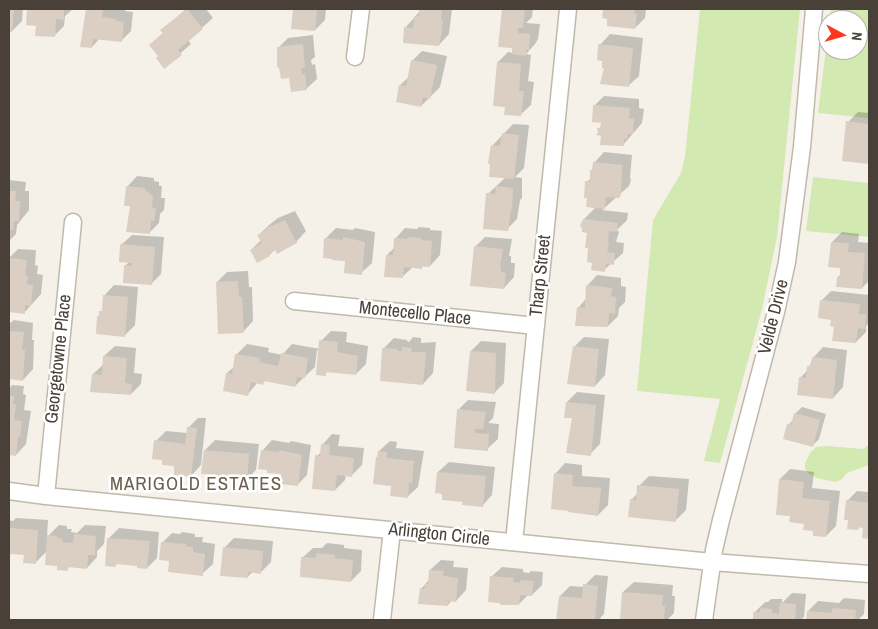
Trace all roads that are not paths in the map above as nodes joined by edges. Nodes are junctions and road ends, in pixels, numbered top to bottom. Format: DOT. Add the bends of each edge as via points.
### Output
graph roads {
  1 [pos="361,9"];
  2 [pos="568,9"];
  3 [pos="814,9"];
  4 [pos="356,57"];
  5 [pos="73,222"];
  6 [pos="294,301"];
  7 [pos="536,326"];
  8 [pos="9,491"];
  9 [pos="46,496"];
  10 [pos="392,530"];
  11 [pos="514,542"];
  12 [pos="712,562"];
  13 [pos="869,574"];
  14 [pos="382,620"];
  15 [pos="704,620"];
  1 -- 4 [label="street"];
  2 -- 7 [label="street, Tharp Street"];
  3 -- 12 [label="street, Velde Drive" via="802,147 787,262"];
  5 -- 9 [label="street, Georgetowne Place"];
  6 -- 7 [label="street, Montecello Place"];
  7 -- 11 [label="street, Tharp Street"];
  8 -- 9 [label="street, Arlington Circle"];
  9 -- 10 [label="street, Arlington Circle"];
  10 -- 11 [label="street, Arlington Circle"];
  10 -- 14 [label="street"];
  11 -- 12 [label="street, Arlington Circle"];
  12 -- 13 [label="street, Arlington Circle"];
  12 -- 15 [label="street, Velde Drive"];
}
